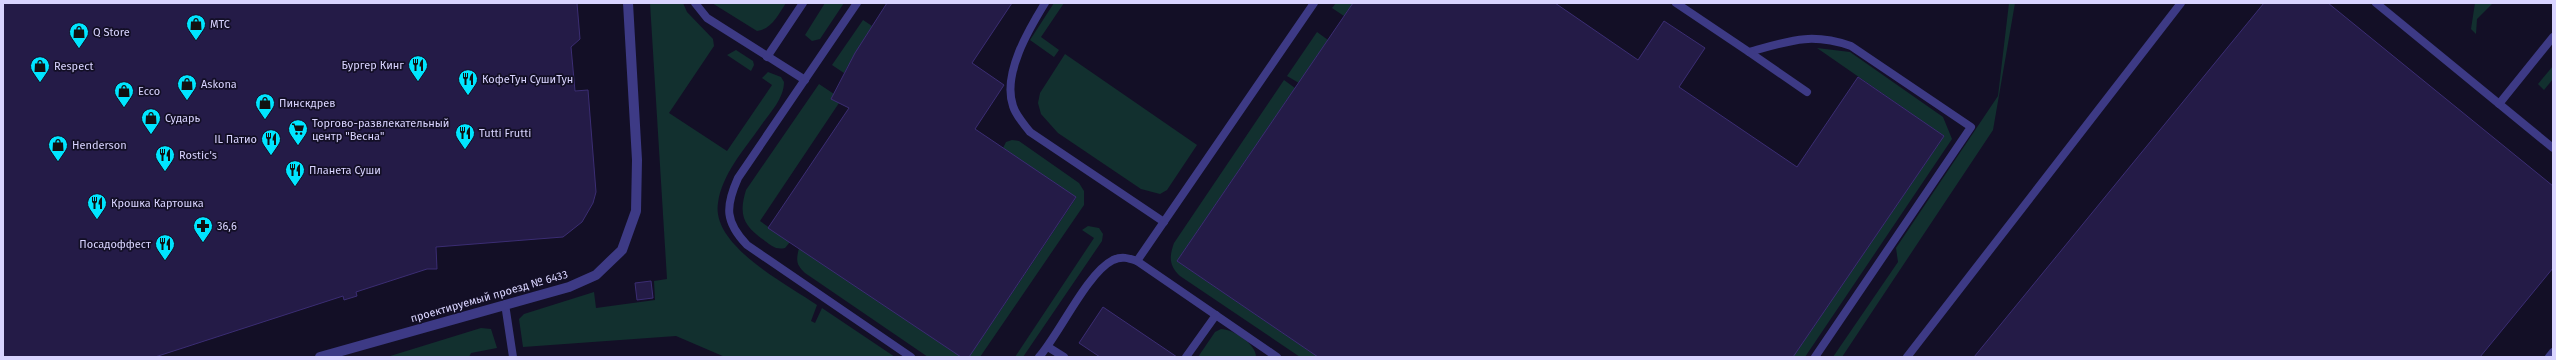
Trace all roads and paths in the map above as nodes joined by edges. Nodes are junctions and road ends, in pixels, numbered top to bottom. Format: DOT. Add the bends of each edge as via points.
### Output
graph roads {
  1 [pos="628,3"];
  2 [pos="695,3"];
  3 [pos="803,3"];
  4 [pos="857,3"];
  5 [pos="1045,3"];
  6 [pos="1314,3"];
  7 [pos="1676,3"];
  8 [pos="2181,3"];
  9 [pos="2376,3"];
  10 [pos="2553,38"];
  11 [pos="1749,52"];
  12 [pos="767,57"];
  13 [pos="805,80"];
  14 [pos="1807,92"];
  15 [pos="2499,104"];
  16 [pos="2553,148"];
  17 [pos="1164,222"];
  18 [pos="1137,261"];
  19 [pos="505,304"];
  20 [pos="1216,315"];
  21 [pos="1048,347"];
  22 [pos="2553,352"];
  23 [pos="320,357"];
  24 [pos="513,357"];
  25 [pos="911,357"];
  26 [pos="1039,357"];
  27 [pos="1064,357"];
  28 [pos="1186,357"];
  29 [pos="1277,357"];
  30 [pos="1815,357"];
  31 [pos="1907,357"];
  32 [pos="2549,357"];
  1 -- 19 [label="street, проектируемый проезд № 6433" via="637,160 636,211 622,250 596,275 569,287"];
  2 -- 12 [label="lane" via="707,18"];
  3 -- 12 [label="lane"];
  4 -- 13 [label="lane"];
  5 -- 17 [label="lane" via="1016,58 1012,79 1012,105 1017,116 1030,132"];
  6 -- 17 [label="lane"];
  7 -- 11 [label="lane"];
  8 -- 31 [label="lane"];
  9 -- 15 [label="lane"];
  10 -- 15 [label="lane"];
  11 -- 14 [label="lane"];
  11 -- 30 [label="lane" via="1802,38 1837,41 1851,46 1971,127"];
  12 -- 13 [label="lane"];
  13 -- 25 [label="lane" via="738,178 728,208 731,224 737,234 758,254"];
  15 -- 16 [label="lane"];
  17 -- 18 [label="lane"];
  18 -- 20 [label="lane"];
  18 -- 21 [label="lane" via="1125,257 1113,260 1098,272"];
  19 -- 23 [label="street, проектируемый проезд № 6433"];
  19 -- 24 [label="lane"];
  20 -- 28 [label="lane"];
  20 -- 29 [label="lane"];
  21 -- 26 [label="lane"];
  21 -- 27 [label="lane"];
  22 -- 32 [label="lane"];
}
